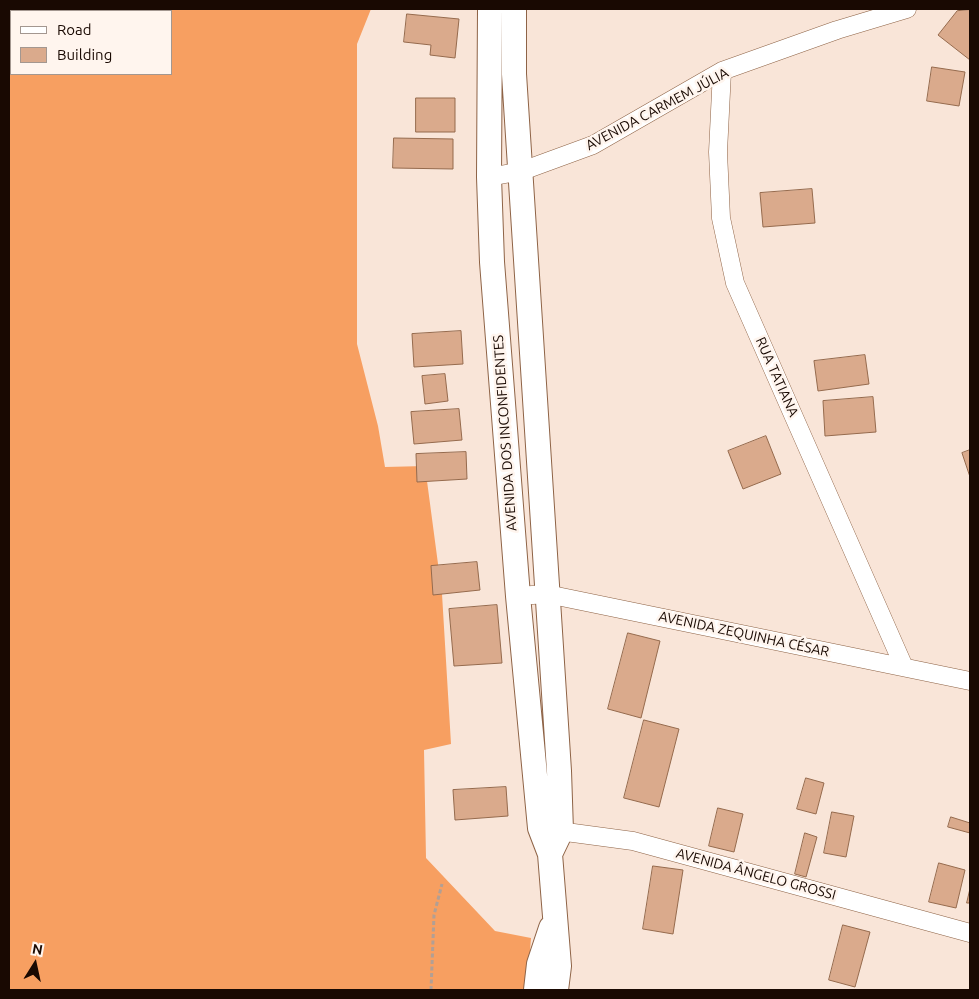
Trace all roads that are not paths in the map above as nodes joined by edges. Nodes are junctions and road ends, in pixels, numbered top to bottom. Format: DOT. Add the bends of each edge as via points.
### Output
graph roads {
  1 [pos="490,9"];
  2 [pos="514,9"];
  3 [pos="907,9"];
  4 [pos="722,72"];
  5 [pos="522,170"];
  6 [pos="489,176"];
  7 [pos="547,594"];
  8 [pos="518,596"];
  9 [pos="904,667"];
  10 [pos="970,681"];
  11 [pos="551,830"];
  12 [pos="554,919"];
  13 [pos="970,933"];
  14 [pos="536,990"];
  15 [pos="556,990"];
  1 -- 6 [label="street, AVENIDA DOS INCONFIDENTES"];
  2 -- 5 [label="street, AVENIDA DOS INCONFIDENTES" via="514,74"];
  3 -- 4 [label="street, AVENIDA CARMEM JÚLIA" via="837,30"];
  4 -- 5 [label="street, AVENIDA CARMEM JÚLIA" via="594,146"];
  4 -- 9 [label="street, RUA TATIANA" via="718,152 721,218 735,282"];
  5 -- 6 [label="street, AVENIDA CARMEM JÚLIA"];
  5 -- 7 [label="street, AVENIDA DOS INCONFIDENTES"];
  6 -- 8 [label="street, AVENIDA DOS INCONFIDENTES" via="492,262"];
  7 -- 8 [label="street, AVENIDA ZEQUINHA CÉSAR"];
  7 -- 9 [label="street, AVENIDA ZEQUINHA CÉSAR"];
  7 -- 11 [label="street, AVENIDA DOS INCONFIDENTES" via="560,771"];
  8 -- 11 [label="street, AVENIDA DOS INCONFIDENTES" via="537,774"];
  9 -- 10 [label="street, AVENIDA ZEQUINHA CÉSAR"];
  11 -- 12 [label="street, AVENIDA DOS INCONFIDENTES"];
  11 -- 13 [label="street, AVENIDA ÂNGELO GROSSI" via="633,841"];
  12 -- 14 [label="street, AVENIDA DOS INCONFIDENTES" via="539,964"];
  12 -- 15 [label="street, AVENIDA DOS INCONFIDENTES" via="558,966"];
}
